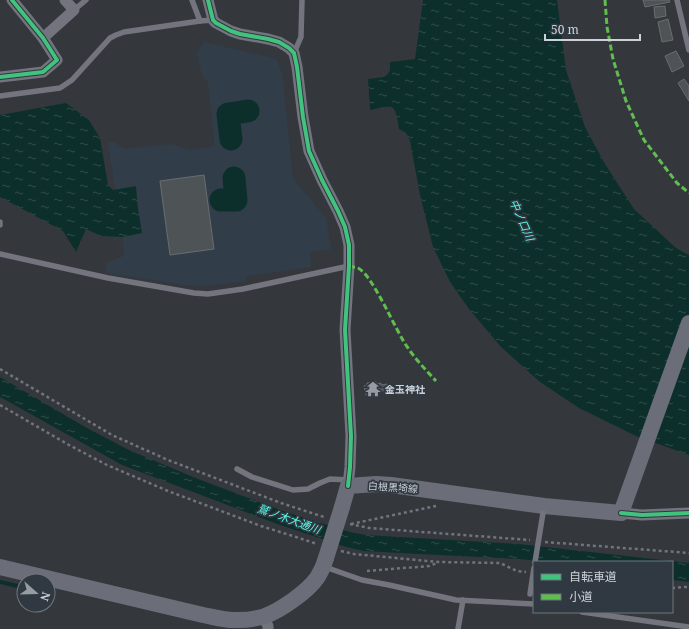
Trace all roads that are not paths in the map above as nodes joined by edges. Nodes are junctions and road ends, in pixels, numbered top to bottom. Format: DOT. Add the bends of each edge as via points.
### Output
graph roads {
  1 [pos="12,0"];
  2 [pos="65,0"];
  3 [pos="86,0"];
  4 [pos="192,0"];
  5 [pos="208,0"];
  6 [pos="302,0"];
  7 [pos="677,0"];
  8 [pos="74,10"];
  9 [pos="212,20"];
  10 [pos="200,21"];
  11 [pos="43,38"];
  12 [pos="689,50"];
  13 [pos="294,53"];
  14 [pos="0,77"];
  15 [pos="0,96"];
  16 [pos="0,222"];
  17 [pos="0,225"];
  18 [pos="0,254"];
  19 [pos="349,266"];
  20 [pos="689,323"];
  21 [pos="237,469"];
  22 [pos="348,483"];
  23 [pos="543,509"];
  24 [pos="621,513"];
  25 [pos="689,513"];
  26 [pos="327,555"];
  27 [pos="535,561"];
  28 [pos="0,566"];
  29 [pos="533,574"];
  30 [pos="462,600"];
  31 [pos="532,604"];
  32 [pos="589,613"];
  33 [pos="266,623"];
  34 [pos="689,627"];
  35 [pos="458,629"];
  1 -- 11 [label="street"];
  2 -- 8 [label="street"];
  3 -- 8 [label="lane"];
  4 -- 10 [label="lane"];
  5 -- 9 [label="street"];
  6 -- 13 [label="lane" via="301,37"];
  7 -- 12 [label="lane"];
  8 -- 11 [label="street"];
  9 -- 10 [label="lane"];
  9 -- 13 [label="street" via="231,32 279,42"];
  10 -- 15 [label="lane" via="124,32 110,38 72,80 60,88"];
  11 -- 14 [label="street" via="57,60 43,72"];
  13 -- 19 [label="street" via="309,151 345,227 349,245"];
  16 -- 17 [label="lane"];
  18 -- 19 [label="lane" via="194,294 243,289"];
  19 -- 22 [label="street" via="345,330 351,436"];
  20 -- 24 [label="main road"];
  21 -- 22 [label="lane" via="252,477 293,490 308,489 330,479"];
  22 -- 23 [label="main road, 白根黒埼線" via="383,484"];
  22 -- 26 [label="main road, bridge"];
  23 -- 24 [label="main road, 白根黒埼線"];
  23 -- 27 [label="lane, bridge"];
  24 -- 25 [label="street"];
  26 -- 30 [label="lane" via="362,580"];
  26 -- 33 [label="main road" via="316,578"];
  28 -- 33 [label="main road" via="224,620"];
  29 -- 31 [label="lane, bridge" via="530,594"];
  30 -- 31 [label="lane"];
  30 -- 35 [label="lane"];
  32 -- 34 [label="lane"];
}
